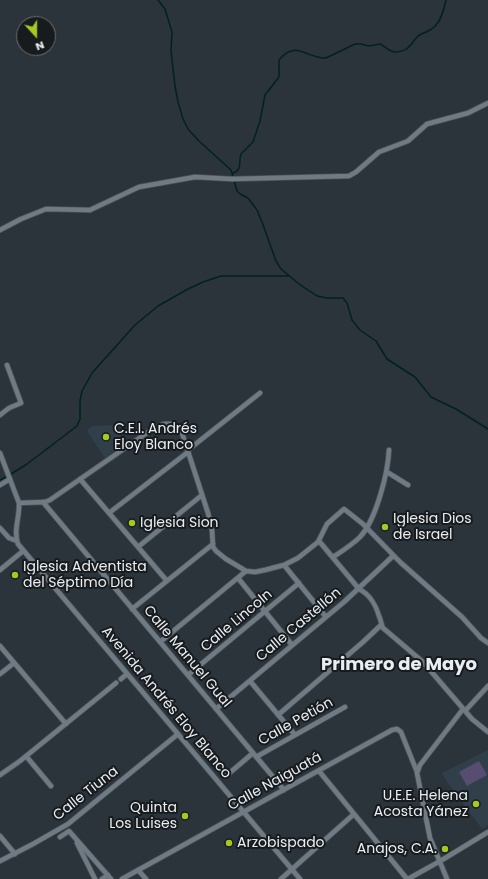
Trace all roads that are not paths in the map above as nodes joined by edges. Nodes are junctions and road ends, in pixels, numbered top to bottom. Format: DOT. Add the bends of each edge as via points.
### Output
graph roads {
  1 [pos="488,103"];
  2 [pos="0,230"];
  3 [pos="7,365"];
  4 [pos="260,393"];
  5 [pos="0,415"];
  6 [pos="389,450"];
  7 [pos="188,451"];
  8 [pos="0,453"];
  9 [pos="386,472"];
  10 [pos="10,479"];
  11 [pos="80,479"];
  12 [pos="0,485"];
  13 [pos="408,485"];
  14 [pos="202,495"];
  15 [pos="43,502"];
  16 [pos="19,503"];
  17 [pos="109,513"];
  18 [pos="366,527"];
  19 [pos="0,528"];
  20 [pos="17,541"];
  21 [pos="319,541"];
  22 [pos="213,544"];
  23 [pos="138,547"];
  24 [pos="23,551"];
  25 [pos="393,556"];
  26 [pos="333,557"];
  27 [pos="284,565"];
  28 [pos="0,570"];
  29 [pos="246,571"];
  30 [pos="238,578"];
  31 [pos="167,581"];
  32 [pos="299,584"];
  33 [pos="359,589"];
  34 [pos="132,609"];
  35 [pos="265,612"];
  36 [pos="326,616"];
  37 [pos="381,625"];
  38 [pos="160,642"];
  39 [pos="488,643"];
  40 [pos="292,644"];
  41 [pos="0,646"];
  42 [pos="14,663"];
  43 [pos="0,674"];
  44 [pos="127,674"];
  45 [pos="188,675"];
  46 [pos="121,679"];
  47 [pos="250,681"];
  48 [pos="116,683"];
  49 [pos="488,686"];
  50 [pos="345,707"];
  51 [pos="216,709"];
  52 [pos="464,710"];
  53 [pos="278,715"];
  54 [pos="66,724"];
  55 [pos="488,732"];
  56 [pos="178,734"];
  57 [pos="295,735"];
  58 [pos="255,755"];
  59 [pos="26,756"];
  60 [pos="318,771"];
  61 [pos="417,772"];
  62 [pos="0,776"];
  63 [pos="226,776"];
  64 [pos="51,786"];
  65 [pos="284,790"];
  66 [pos="244,812"];
  67 [pos="354,814"];
  68 [pos="488,832"];
  69 [pos="0,836"];
  70 [pos="74,836"];
  71 [pos="60,837"];
  72 [pos="15,854"];
  73 [pos="0,861"];
  74 [pos="439,862"];
  75 [pos="138,870"];
  76 [pos="292,870"];
  77 [pos="110,877"];
  78 [pos="95,879"];
  79 [pos="102,879"];
  80 [pos="122,879"];
  81 [pos="146,879"];
  82 [pos="281,879"];
  83 [pos="300,879"];
  84 [pos="408,879"];
  85 [pos="447,879"];
  1 -- 2 [label="street" via="468,113 427,124 408,141 380,152 349,176 244,179 195,177 147,185 84,211 46,209"];
  3 -- 5 [label="street" via="21,403"];
  4 -- 7 [label="street"];
  6 -- 9 [label="street"];
  7 -- 11 [label="street" via="177,426 172,423 164,424"];
  7 -- 14 [label="street"];
  7 -- 17 [label="street"];
  8 -- 10 [label="street"];
  9 -- 13 [label="street"];
  9 -- 18 [label="street" via="379,498"];
  10 -- 12 [label="street"];
  10 -- 16 [label="street"];
  11 -- 15 [label="street"];
  11 -- 17 [label="street"];
  14 -- 22 [label="street" via="212,530"];
  14 -- 23 [label="street"];
  15 -- 16 [label="street"];
  15 -- 34 [label="street, Calle Manuel Gual"];
  16 -- 20 [label="street"];
  17 -- 23 [label="street"];
  18 -- 21 [label="street" via="344,509 327,524"];
  18 -- 25 [label="street"];
  18 -- 26 [label="street" via="360,537"];
  19 -- 20 [label="street" via="9,538"];
  20 -- 24 [label="street, Avenida Andrés Eloy Blanco"];
  21 -- 26 [label="street"];
  21 -- 27 [label="street" via="298,558"];
  22 -- 29 [label="street" via="218,553"];
  22 -- 31 [label="street"];
  23 -- 31 [label="street"];
  24 -- 28 [label="street"];
  24 -- 44 [label="street, Avenida Andrés Eloy Blanco"];
  25 -- 33 [label="street, Calle Castellón"];
  25 -- 39 [label="street"];
  26 -- 33 [label="street"];
  27 -- 29 [label="street" via="255,572"];
  27 -- 32 [label="street"];
  29 -- 30 [label="street"];
  30 -- 35 [label="street"];
  30 -- 38 [label="street"];
  31 -- 34 [label="street"];
  32 -- 35 [label="street, Calle Lincoln"];
  32 -- 36 [label="street"];
  33 -- 36 [label="street, Calle Castellón"];
  33 -- 37 [label="street" via="374,605"];
  34 -- 38 [label="street, Calle Manuel Gual"];
  35 -- 40 [label="street"];
  35 -- 45 [label="street, Calle Lincoln"];
  36 -- 40 [label="street, Calle Castellón"];
  37 -- 52 [label="street" via="427,666"];
  37 -- 53 [label="street"];
  38 -- 45 [label="street, Calle Manuel Gual"];
  40 -- 47 [label="street, Calle Castellón"];
  41 -- 42 [label="street"];
  42 -- 43 [label="street"];
  42 -- 54 [label="street"];
  44 -- 46 [label="street"];
  44 -- 56 [label="street, Avenida Andrés Eloy Blanco"];
  45 -- 51 [label="street, Calle Manuel Gual"];
  47 -- 51 [label="street, Calle Castellón"];
  47 -- 53 [label="street"];
  48 -- 54 [label="street"];
  49 -- 52 [label="street"];
  50 -- 57 [label="street, Calle Petión"];
  51 -- 58 [label="street, Calle Manuel Gual"];
  52 -- 55 [label="street"];
  52 -- 61 [label="street"];
  53 -- 57 [label="street"];
  54 -- 59 [label="street"];
  56 -- 66 [label="street, Avenida Andrés Eloy Blanco"];
  56 -- 72 [label="street, Calle Tiuna" via="68,824"];
  57 -- 58 [label="street, Calle Petión"];
  58 -- 63 [label="street, Calle Petión"];
  58 -- 65 [label="street, Calle Manuel Gual"];
  59 -- 62 [label="street"];
  59 -- 64 [label="street"];
  60 -- 61 [label="street, Calle Naiguatá" via="395,729 401,733"];
  60 -- 65 [label="street, Calle Naiguatá"];
  60 -- 67 [label="street"];
  61 -- 74 [label="street" via="430,838"];
  65 -- 66 [label="street, Calle Naiguatá"];
  66 -- 75 [label="street, Calle Naiguatá"];
  66 -- 76 [label="street, Avenida Andrés Eloy Blanco"];
  67 -- 76 [label="street"];
  67 -- 84 [label="street"];
  68 -- 74 [label="street"];
  69 -- 72 [label="street"];
  70 -- 71 [label="street" via="69,831"];
  70 -- 77 [label="street"];
  70 -- 78 [label="street"];
  72 -- 73 [label="street, Calle Tiuna"];
  74 -- 84 [label="street"];
  74 -- 85 [label="street"];
  75 -- 80 [label="street, Calle Naiguatá"];
  75 -- 81 [label="street"];
  76 -- 82 [label="street"];
  76 -- 83 [label="street, Avenida Andrés Eloy Blanco"];
  77 -- 79 [label="street"];
}
